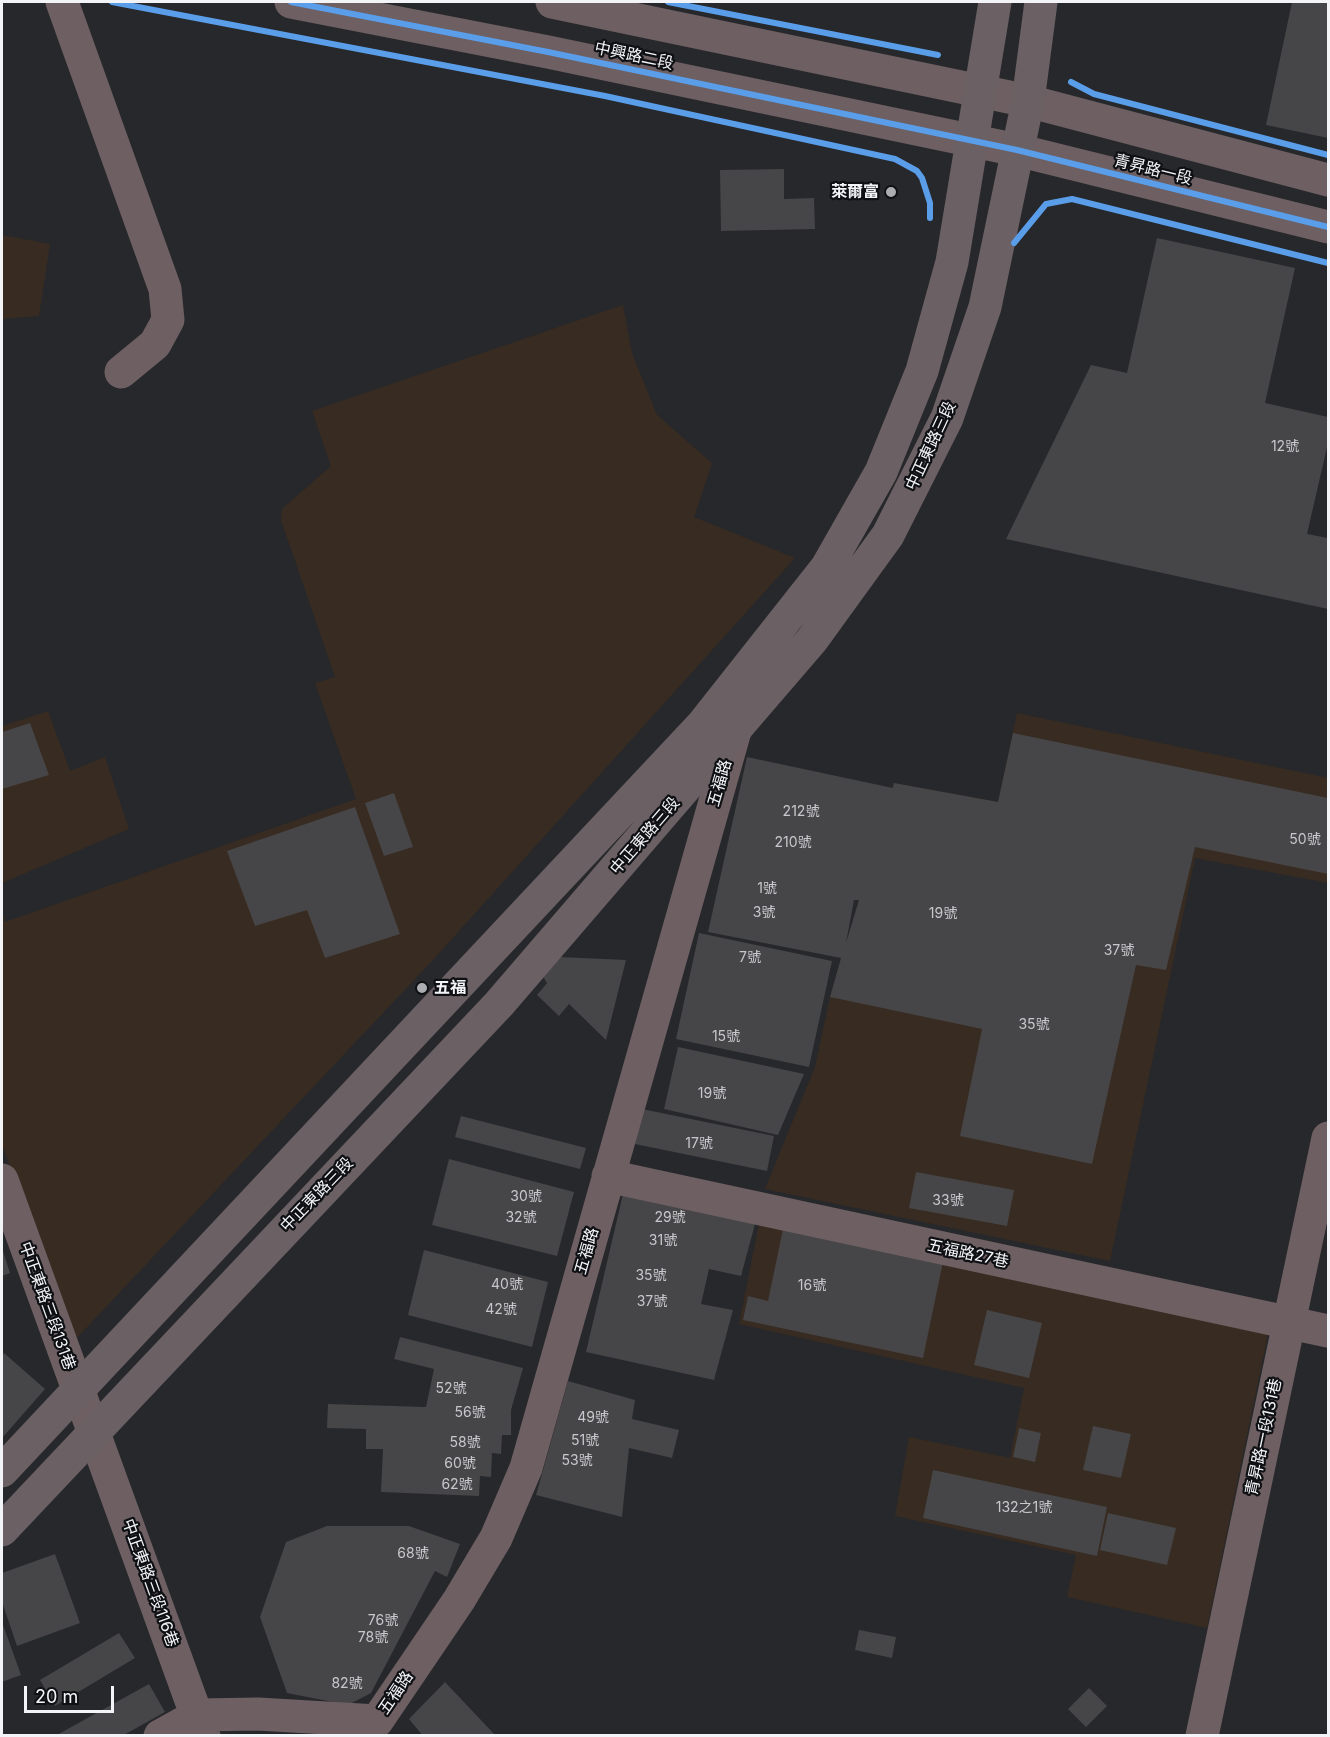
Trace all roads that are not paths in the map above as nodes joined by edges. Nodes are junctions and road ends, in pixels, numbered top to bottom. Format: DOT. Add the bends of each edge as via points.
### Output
graph roads {
  1 [pos="62,2"];
  2 [pos="291,2"];
  3 [pos="552,2"];
  4 [pos="995,2"];
  5 [pos="1041,2"];
  6 [pos="621,16"];
  7 [pos="610,65"];
  8 [pos="980,92"];
  9 [pos="1028,101"];
  10 [pos="971,140"];
  11 [pos="1017,150"];
  12 [pos="1329,180"];
  13 [pos="1329,227"];
  14 [pos="121,372"];
  15 [pos="735,731"];
  16 [pos="1329,1138"];
  17 [pos="608,1176"];
  18 [pos="2,1180"];
  19 [pos="1288,1323"];
  20 [pos="1329,1331"];
  21 [pos="77,1388"];
  22 [pos="95,1431"];
  23 [pos="2,1471"];
  24 [pos="2,1530"];
  25 [pos="201,1725"];
  26 [pos="384,1728"];
  27 [pos="160,1736"];
  28 [pos="1202,1736"];
  1 -- 14 [label="street" via="165,289 168,320 155,344"];
  2 -- 7 [label="street, 中興路二段"];
  3 -- 6 [label="street"];
  4 -- 8 [label="main road, 中正東路三段"];
  5 -- 9 [label="main road, 中正東路三段"];
  6 -- 7 [label="street"];
  6 -- 8 [label="street"];
  7 -- 10 [label="street, 中興路二段"];
  8 -- 9 [label="street, 青昇路一段"];
  8 -- 10 [label="main road, 中正東路三段"];
  9 -- 11 [label="main road, 中正東路三段"];
  9 -- 12 [label="street, 青昇路一段"];
  10 -- 11 [label="street, 青昇路一段"];
  10 -- 21 [label="main road, 中正東路三段" via="952,262 922,371 881,472 827,567 703,724"];
  11 -- 13 [label="street, 青昇路一段"];
  11 -- 15 [label="main road, 中正東路三段" via="985,307 947,418 888,535 812,640"];
  15 -- 17 [label="street, 五福路"];
  15 -- 22 [label="main road, 中正東路三段" via="499,1004"];
  16 -- 19 [label="street, 青昇路一段131巷"];
  17 -- 19 [label="street, 五福路27巷"];
  17 -- 26 [label="street, 五福路" via="522,1478 496,1538"];
  18 -- 21 [label="street, 中正東路三段131巷"];
  19 -- 20 [label="street, 五福路27巷"];
  19 -- 28 [label="street, 青昇路一段131巷"];
  21 -- 22 [label="street, 中正東路三段131巷"];
  21 -- 23 [label="main road, 中正東路三段"];
  22 -- 24 [label="main road, 中正東路三段"];
  22 -- 25 [label="street, 中正東路三段116巷"];
  25 -- 26 [label="street" via="258,1714"];
  25 -- 27 [label="street"];
}
